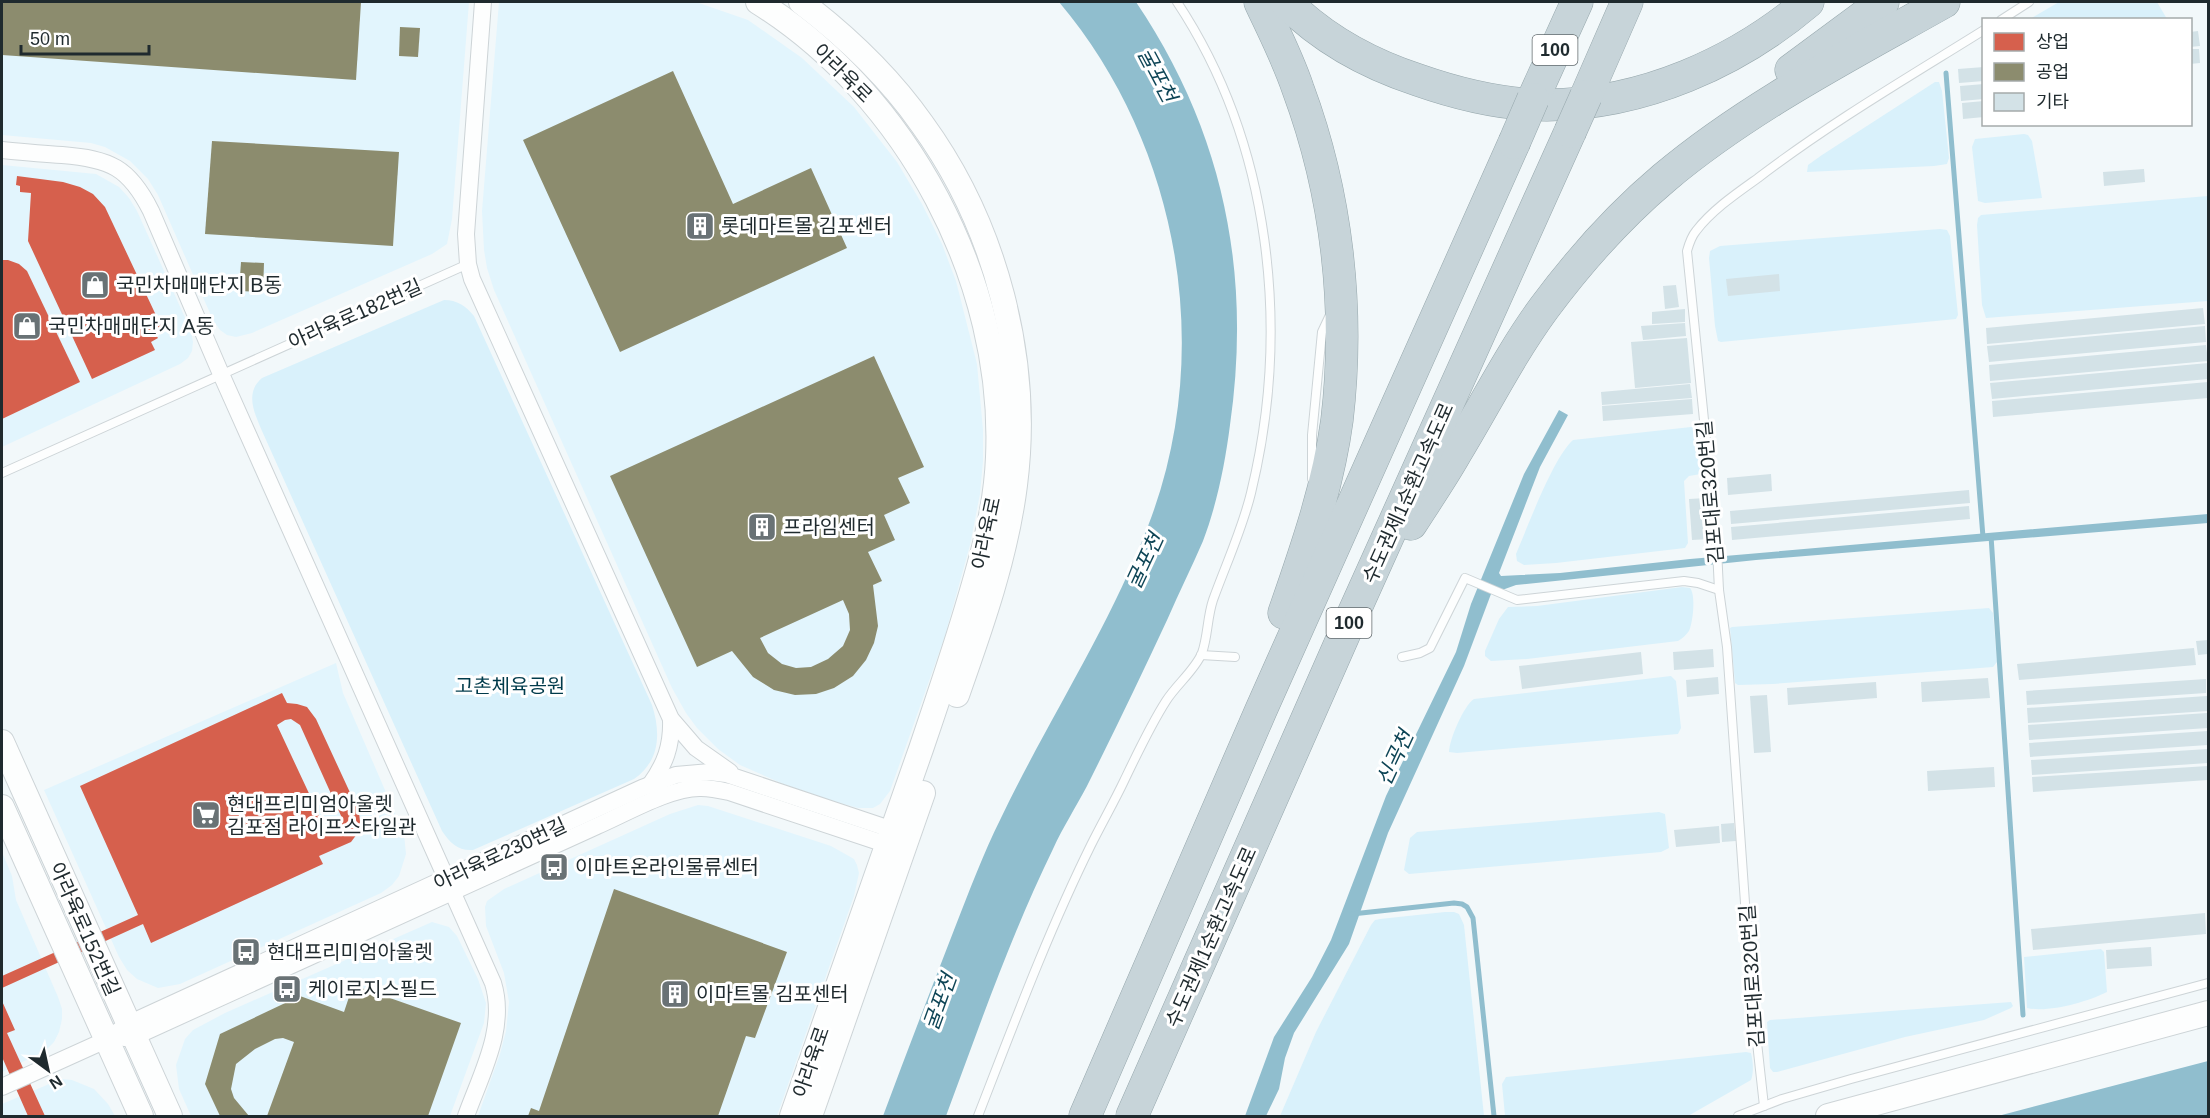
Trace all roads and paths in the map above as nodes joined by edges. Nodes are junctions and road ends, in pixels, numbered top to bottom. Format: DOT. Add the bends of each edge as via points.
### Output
graph roads {
  1 [pos="483,2"];
  2 [pos="758,2"];
  3 [pos="801,2"];
  4 [pos="1177,2"];
  5 [pos="1260,2"];
  6 [pos="1287,2"];
  7 [pos="1558,2"];
  8 [pos="1577,2"];
  9 [pos="1627,2"];
  10 [pos="1808,2"];
  11 [pos="1882,2"];
  12 [pos="1944,2"];
  13 [pos="2030,2"];
  14 [pos="2004,18"];
  15 [pos="1982,31"];
  16 [pos="1533,99"];
  17 [pos="2,150"];
  18 [pos="1664,177"];
  19 [pos="468,264"];
  20 [pos="221,374"];
  21 [pos="2,473"];
  22 [pos="1719,590"];
  23 [pos="1350,621"];
  24 [pos="1201,655"];
  25 [pos="1235,657"];
  26 [pos="1402,657"];
  27 [pos="1261,710"];
  28 [pos="671,719"];
  29 [pos="2,742"];
  30 [pos="739,778"];
  31 [pos="650,785"];
  32 [pos="2,807"];
  33 [pos="898,840"];
  34 [pos="450,886"];
  35 [pos="2208,983"];
  36 [pos="2208,1013"];
  37 [pos="131,1031"];
  38 [pos="106,1040"];
  39 [pos="2,1088"];
  40 [pos="1764,1106"];
  41 [pos="141,1116"];
  42 [pos="170,1116"];
  43 [pos="466,1116"];
  44 [pos="792,1116"];
  45 [pos="810,1116"];
  46 [pos="978,1116"];
  47 [pos="1085,1116"];
  48 [pos="1132,1116"];
  49 [pos="1738,1116"];
  50 [pos="1828,1116"];
  1 -- 19 [label="street" via="467,223"];
  2 -- 33 [label="street, 아라육로" via="813,42 850,78 901,140 938,204 966,264 992,357 998,456 988,533"];
  3 -- 33 [label="street, 아라육로" via="879,72 940,149 991,261 1014,349 1019,436 1006,534 976,641"];
  4 -- 24 [label="lane" via="1208,58 1244,143 1265,244 1272,324 1268,397 1251,491 1211,608"];
  5 -- 27 [label="highway" via="1298,88 1320,156 1334,224 1342,356 1337,421 1325,480 1284,614"];
  6 -- 10 [label="highway" via="1305,20 1351,51 1391,71 1443,89 1546,105 1613,98 1670,82 1752,44"];
  7 -- 16 [label="highway"];
  8 -- 16 [label="highway, 100"];
  9 -- 23 [label="highway, 수도권제1순환고속도로 / 100, bridge"];
  11 -- 18 [label="highway" via="1739,111"];
  12 -- 18 [label="highway" via="1747,117"];
  13 -- 14 [label="lane"];
  15 -- 22 [label="lane, 김포대로320번길" via="1790,153 1732,197 1691,238 1687,251"];
  16 -- 27 [label="highway, 100, bridge"];
  17 -- 20 [label="street" via="94,158 129,177 151,211"];
  18 -- 23 [label="highway" via="1576,268 1516,348 1457,451"];
  19 -- 20 [label="lane, 아라육로182번길"];
  19 -- 28 [label="street" via="485,311"];
  20 -- 21 [label="lane, 아라육로182번길"];
  20 -- 34 [label="street"];
  22 -- 26 [label="lane" via="1684,581 1517,600 1465,578 1430,648"];
  22 -- 40 [label="lane, 김포대로320번길" via="1727,647 1752,999"];
  23 -- 48 [label="highway, 수도권제1순환고속도로 / 100"];
  24 -- 25 [label="lane"];
  24 -- 46 [label="lane" via="1161,708 1092,842"];
  27 -- 47 [label="highway, 100"];
  28 -- 30 [label="street" via="696,748"];
  28 -- 31 [label="street" via="667,757"];
  29 -- 37 [label="street, 아라육로152번길"];
  30 -- 31 [label="street, 아라육로230번길" via="693,773"];
  30 -- 33 [label="street, 아라육로230번길"];
  31 -- 34 [label="street, 아라육로230번길"];
  32 -- 38 [label="street, 아라육로152번길"];
  33 -- 34 [label="street, 아라육로230번길" via="729,792 700,788 668,795"];
  33 -- 44 [label="street, 아라육로"];
  33 -- 45 [label="street, 아라육로"];
  34 -- 37 [label="street, 아라육로230번길"];
  34 -- 43 [label="street" via="493,983 498,1010 494,1038"];
  35 -- 40 [label="lane"];
  36 -- 50 [label="street"];
  37 -- 38 [label="street, 아라육로230번길"];
  37 -- 42 [label="street, 아라육로152번길"];
  38 -- 39 [label="street, 아라육로230번길"];
  38 -- 41 [label="street, 아라육로152번길"];
  40 -- 49 [label="lane"];
}
